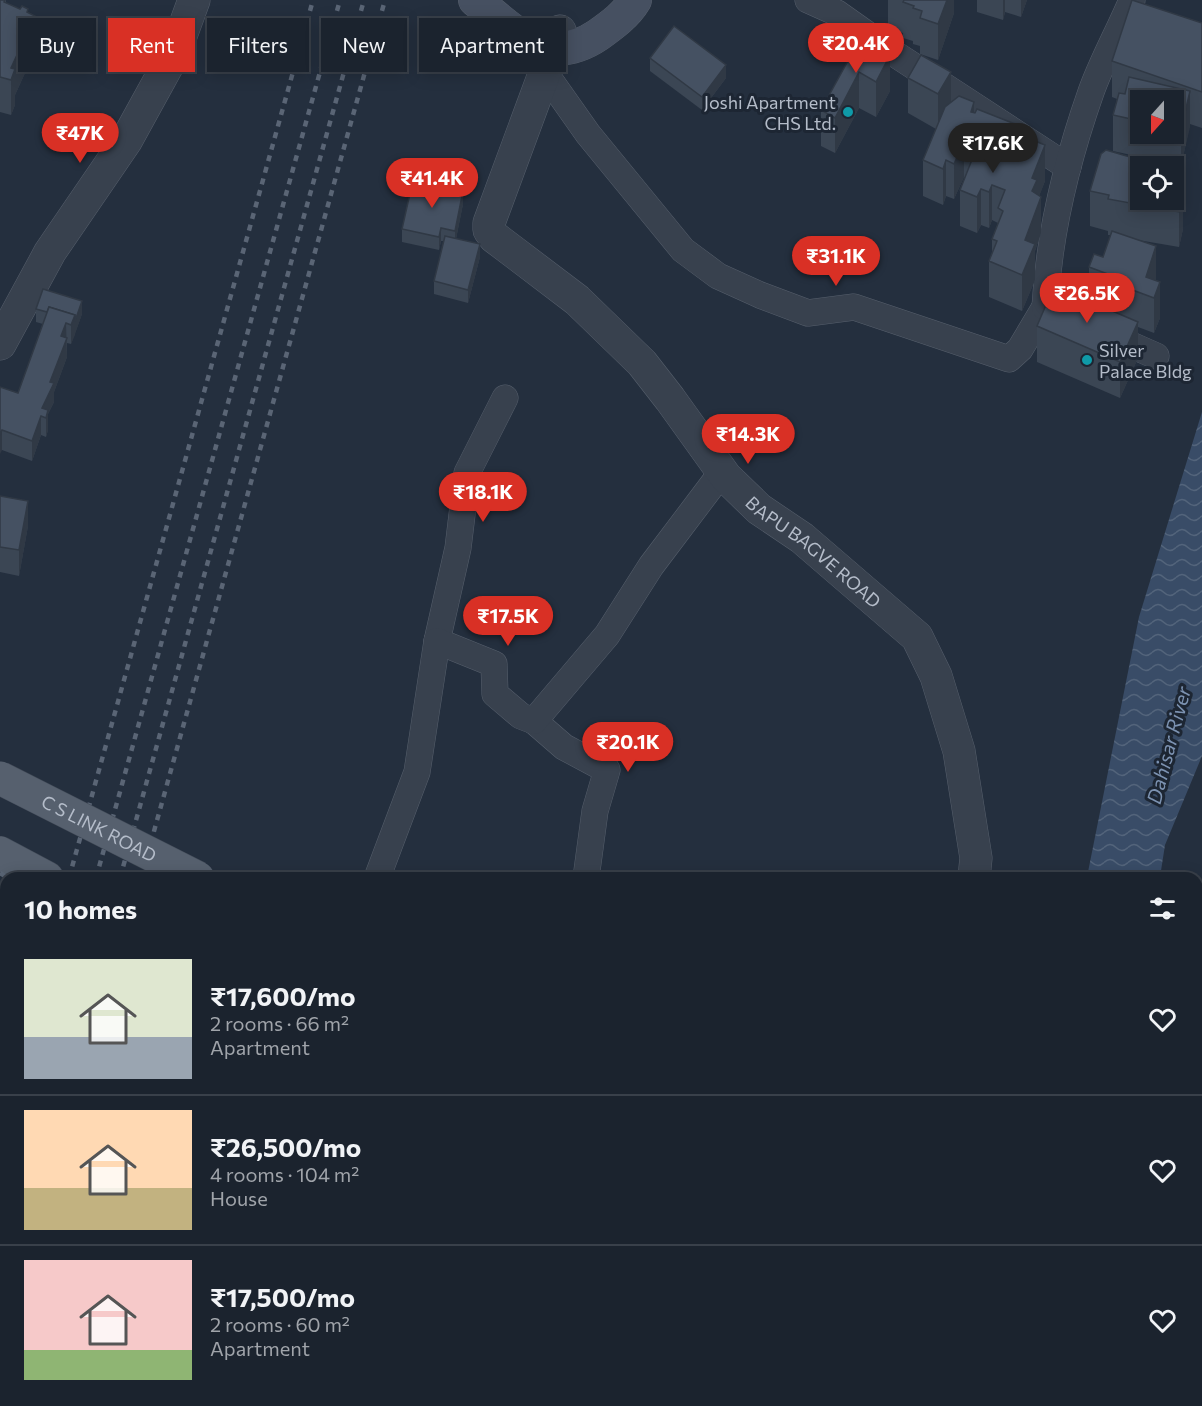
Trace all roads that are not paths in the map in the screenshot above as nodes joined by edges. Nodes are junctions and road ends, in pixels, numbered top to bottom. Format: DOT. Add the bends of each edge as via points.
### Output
graph roads {
  1 [pos="194,0"];
  2 [pos="475,0"];
  3 [pos="503,0"];
  4 [pos="614,0"];
  5 [pos="635,0"];
  6 [pos="808,0"];
  7 [pos="1132,0"];
  8 [pos="497,18"];
  9 [pos="527,18"];
  10 [pos="566,38"];
  11 [pos="566,49"];
  12 [pos="545,72"];
  13 [pos="562,72"];
  14 [pos="1068,166"];
  15 [pos="1045,307"];
  16 [pos="0,344"];
  17 [pos="1156,356"];
  18 [pos="505,398"];
  19 [pos="722,472"];
  20 [pos="437,640"];
  21 [pos="534,721"];
  22 [pos="0,778"];
  23 [pos="0,853"];
  24 [pos="36,872"];
  25 [pos="186,872"];
  26 [pos="378,872"];
  27 [pos="587,872"];
  28 [pos="975,872"];
  1 -- 16 [label="street" via="175,52 126,141 50,252"];
  2 -- 8 [label="main road"];
  3 -- 9 [label="main road"];
  4 -- 10 [label="main road" via="595,20 576,28"];
  5 -- 11 [label="main road" via="622,16 588,42"];
  6 -- 14 [label="street" via="837,13"];
  7 -- 14 [label="street" via="1091,91"];
  12 -- 19 [label="street, BAPU BAGVE ROAD" via="489,230 577,300 642,363"];
  13 -- 15 [label="street" via="588,134 684,250 718,276 808,313 854,307 1009,359 1020,349"];
  14 -- 15 [label="street" via="1047,264"];
  15 -- 17 [label="street"];
  18 -- 20 [label="street" via="467,473 458,548"];
  19 -- 21 [label="street" via="651,566 607,635"];
  19 -- 28 [label="street, BAPU BAGVE ROAD" via="759,508 801,538 917,637 936,676 959,751"];
  20 -- 21 [label="street" via="494,664 495,694 521,716"];
  20 -- 26 [label="street" via="417,772"];
  21 -- 27 [label="street" via="564,747 607,770 595,811"];
  22 -- 25 [label="main road, C S LINK ROAD, bridge"];
  23 -- 24 [label="main road"];
}
